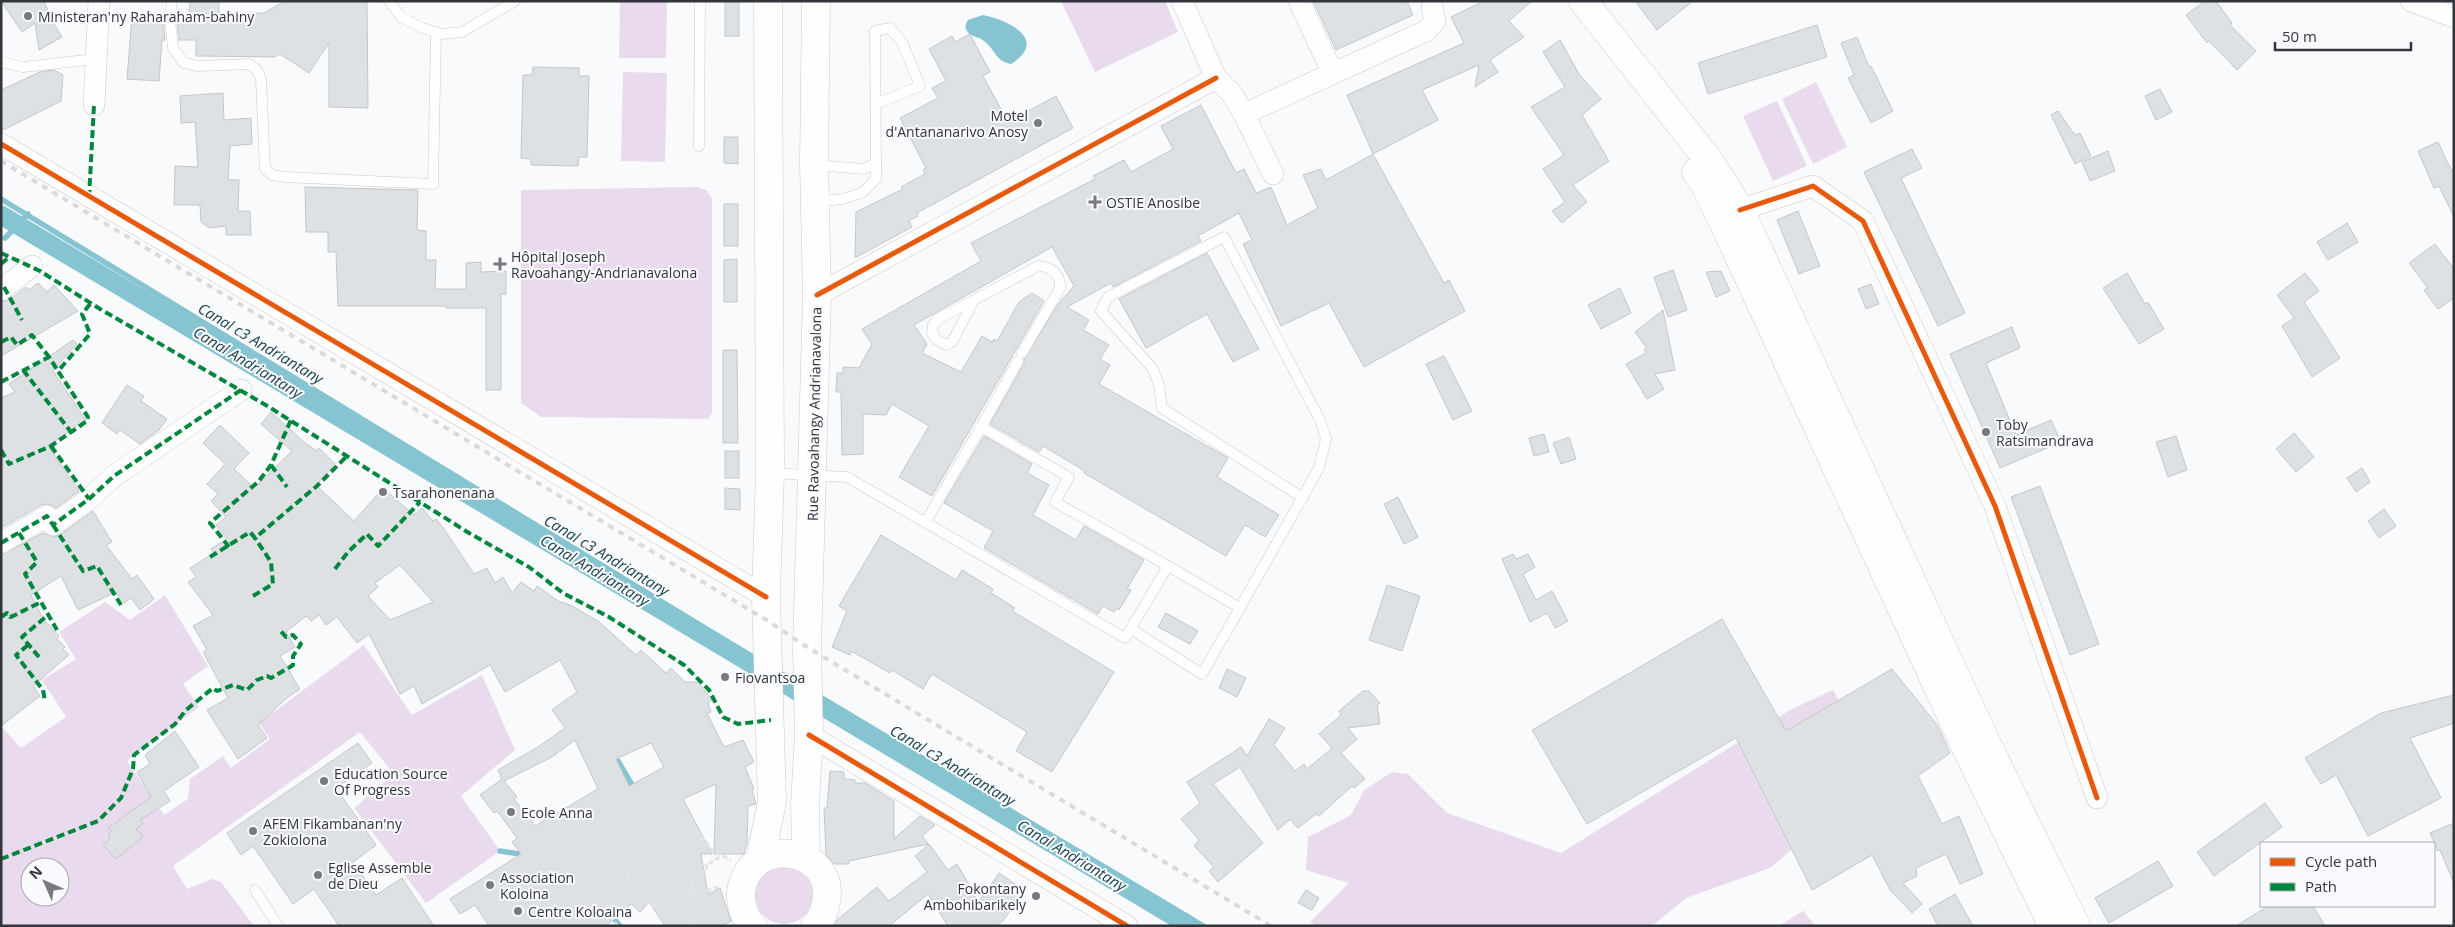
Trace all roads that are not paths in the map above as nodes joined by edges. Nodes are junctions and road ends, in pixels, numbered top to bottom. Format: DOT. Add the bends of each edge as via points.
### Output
graph roads {
  1 [pos="99,1"];
  2 [pos="172,1"];
  3 [pos="389,1"];
  4 [pos="515,1"];
  5 [pos="700,1"];
  6 [pos="768,1"];
  7 [pos="816,1"];
  8 [pos="1182,1"];
  9 [pos="1299,1"];
  10 [pos="1562,1"];
  11 [pos="1583,1"];
  12 [pos="2411,1"];
  13 [pos="1432,7"];
  14 [pos="2454,17"];
  15 [pos="436,32"];
  16 [pos="96,59"];
  17 [pos="1,62"];
  18 [pos="1332,72"];
  19 [pos="1216,78"];
  20 [pos="876,104"];
  21 [pos="94,105"];
  22 [pos="1244,114"];
  23 [pos="1,144"];
  24 [pos="699,146"];
  25 [pos="876,163"];
  26 [pos="814,164"];
  27 [pos="1273,174"];
  28 [pos="814,202"];
  29 [pos="1737,219"];
  30 [pos="32,266"];
  31 [pos="1,290"];
  32 [pos="817,295"];
  33 [pos="974,300"];
  34 [pos="241,390"];
  35 [pos="981,427"];
  36 [pos="770,473"];
  37 [pos="812,476"];
  38 [pos="1303,498"];
  39 [pos="926,521"];
  40 [pos="1,543"];
  41 [pos="1168,566"];
  42 [pos="766,597"];
  43 [pos="1240,608"];
  44 [pos="1130,629"];
  45 [pos="809,735"];
  46 [pos="2096,798"];
  47 [pos="806,858"];
  48 [pos="748,878"];
  49 [pos="255,890"];
  50 [pos="278,926"];
  51 [pos="754,926"];
  52 [pos="814,926"];
  53 [pos="1127,926"];
  54 [pos="2053,926"];
  55 [pos="2076,926"];
  1 -- 16 [label="street"];
  2 -- 15 [label="lane" via="173,48 184,63 199,66 249,64 257,70 261,79 265,169 272,175 434,184"];
  3 -- 15 [label="lane" via="401,17"];
  4 -- 15 [label="lane" via="462,32"];
  5 -- 24 [label="lane"];
  6 -- 36 [label="main road"];
  7 -- 26 [label="main road, Rue Ravoahangy Andrianavalona"];
  8 -- 19 [label="street"];
  9 -- 18 [label="street"];
  10 -- 29 [label="main road" via="1704,183"];
  11 -- 29 [label="main road" via="1710,162"];
  12 -- 14 [label="street"];
  13 -- 18 [label="street" via="1435,20 1426,31"];
  16 -- 17 [label="lane" via="23,66"];
  16 -- 21 [label="street"];
  18 -- 22 [label="street"];
  19 -- 22 [label="street" via="1232,94"];
  19 -- 32 [label="street"];
  20 -- 20 [label="lane" via="876,30 890,28 902,42 920,86"];
  20 -- 25 [label="lane"];
  22 -- 27 [label="street"];
  23 -- 42 [label="street"];
  25 -- 26 [label="lane" via="864,169"];
  25 -- 28 [label="lane" via="876,179 862,193"];
  26 -- 28 [label="main road, Rue Ravoahangy Andrianavalona"];
  28 -- 32 [label="main road, Rue Ravoahangy Andrianavalona"];
  29 -- 46 [label="street" via="1813,186 1863,221 1995,506"];
  29 -- 54 [label="main road" via="1962,739"];
  29 -- 55 [label="main road"];
  30 -- 31 [label="street"];
  32 -- 37 [label="main road, Rue Ravoahangy Andrianavalona"];
  33 -- 33 [label="lane" via="938,319 932,334 937,340 946,345 952,342"];
  33 -- 35 [label="lane" via="1038,266 1052,269 1060,283"];
  34 -- 40 [label="street" via="114,476 89,499 52,525 47,516"];
  35 -- 39 [label="lane"];
  35 -- 41 [label="lane" via="1069,477 1055,502"];
  36 -- 37 [label="lane"];
  36 -- 42 [label="main road"];
  37 -- 39 [label="lane" via="847,477"];
  37 -- 45 [label="main road, Rue Ravoahangy Andrianavalona" via="807,647"];
  38 -- 38 [label="lane" via="1319,468 1326,438 1321,422 1224,237 1108,297 1101,311 1153,369 1162,408"];
  38 -- 43 [label="lane"];
  39 -- 44 [label="lane" via="1125,638"];
  41 -- 43 [label="lane"];
  41 -- 44 [label="lane"];
  42 -- 48 [label="main road" via="772,802"];
  43 -- 44 [label="lane" via="1202,674"];
  45 -- 47 [label="main road, Rue Ravoahangy Andrianavalona"];
  45 -- 53 [label="street"];
  47 -- 48 [label="main road" via="783,852"];
  47 -- 52 [label="main road" via="820,871 828,896 825,911"];
  48 -- 51 [label="main road" via="743,910"];
  49 -- 50 [label="lane"];
}
